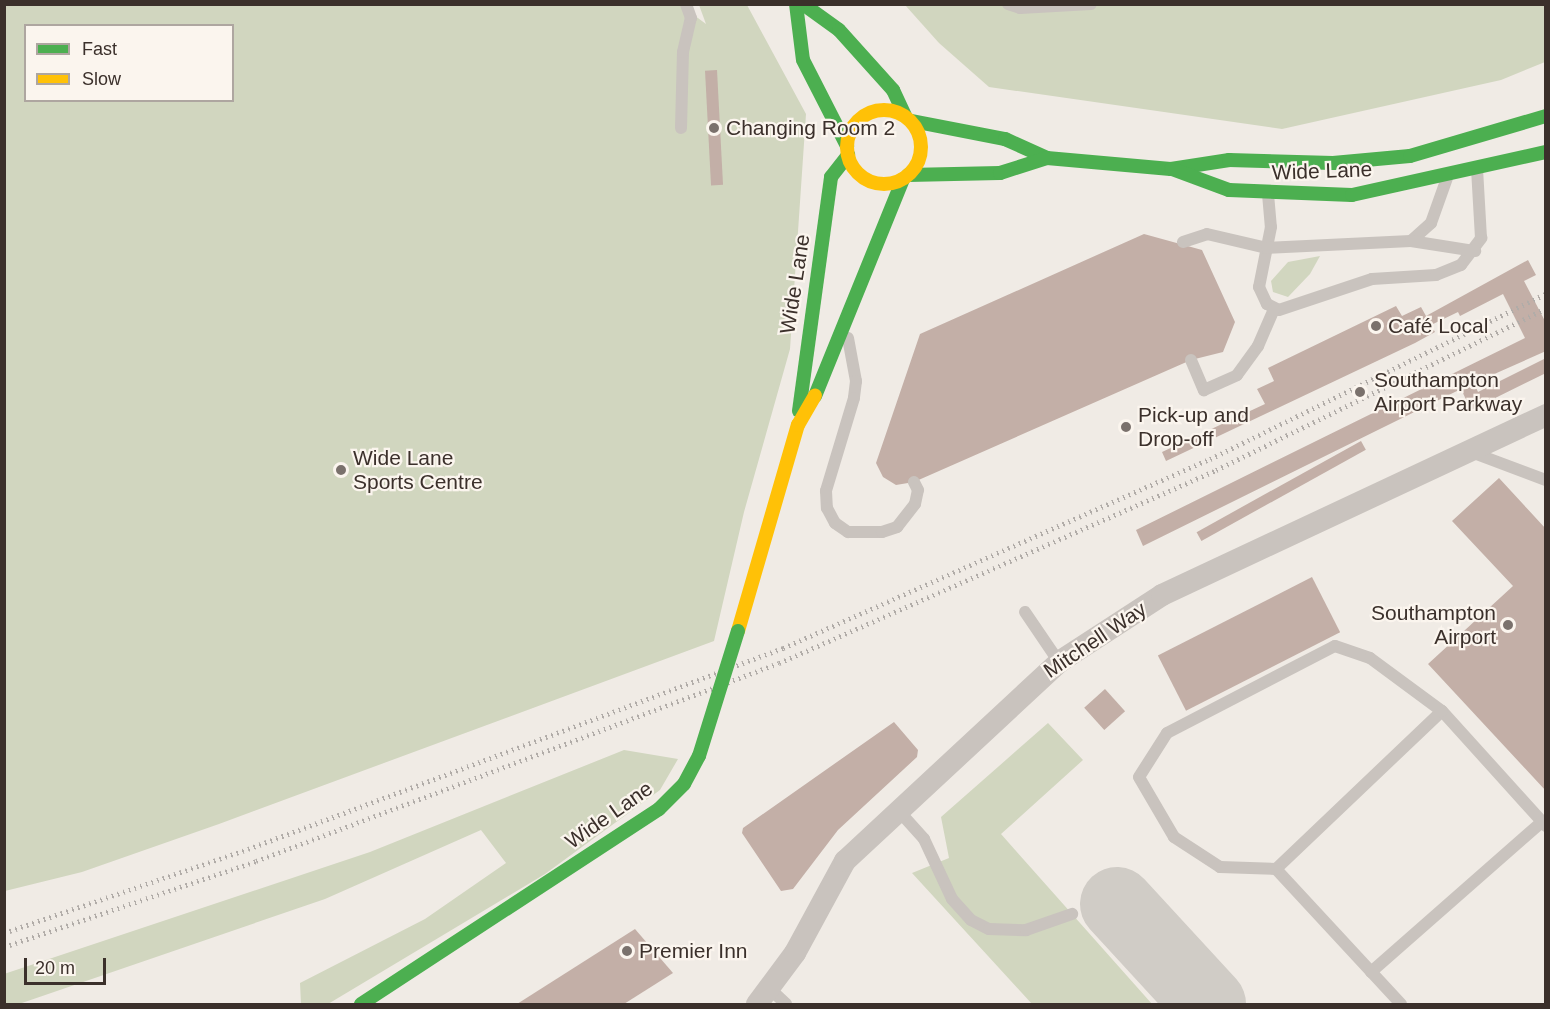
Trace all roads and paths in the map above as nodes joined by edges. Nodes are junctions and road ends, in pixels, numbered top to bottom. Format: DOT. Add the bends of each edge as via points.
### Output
graph roads {
  1 [pos="686,4"];
  2 [pos="796,4"];
  3 [pos="803,4"];
  4 [pos="1008,4"];
  5 [pos="1090,4"];
  6 [pos="1545,116"];
  7 [pos="909,118"];
  8 [pos="681,128"];
  9 [pos="1453,144"];
  10 [pos="848,150"];
  11 [pos="1545,152"];
  12 [pos="1047,158"];
  13 [pos="1171,169"];
  14 [pos="1478,170"];
  15 [pos="906,177"];
  16 [pos="1448,177"];
  17 [pos="1268,194"];
  18 [pos="1411,241"];
  19 [pos="1183,242"];
  20 [pos="1267,248"];
  21 [pos="1475,251"];
  22 [pos="1274,309"];
  23 [pos="846,325"];
  24 [pos="1191,360"];
  25 [pos="1545,415"];
  26 [pos="798,425"];
  27 [pos="1472,452"];
  28 [pos="1545,480"];
  29 [pos="914,482"];
  30 [pos="1025,612"];
  31 [pos="1059,662"];
  32 [pos="1442,711"];
  33 [pos="898,810"];
  34 [pos="1544,824"];
  35 [pos="1276,869"];
  36 [pos="1072,914"];
  37 [pos="1371,972"];
  38 [pos="771,999"];
  39 [pos="361,1005"];
  40 [pos="1401,1005"];
  1 -- 8 [label="lane" via="691,18 683,52"];
  2 -- 10 [label="main road" via="802,60"];
  3 -- 7 [label="main road" via="839,30 893,90"];
  4 -- 5 [label="lane" via="1020,8"];
  6 -- 9 [label="main road, Wide Lane"];
  7 -- 10 [label="main road" via="884,110 862,116"];
  7 -- 12 [label="main road, Wide Lane" via="1005,138"];
  7 -- 15 [label="main road" via="922,143 916,167"];
  9 -- 13 [label="main road, Wide Lane" via="1410,156 1333,164 1229,160"];
  9 -- 14 [label="lane"];
  9 -- 16 [label="lane"];
  10 -- 15 [label="main road" via="870,181"];
  10 -- 26 [label="main road, Wide Lane" via="831,177 818,288 799,387"];
  11 -- 14 [label="main road, Wide Lane"];
  12 -- 13 [label="main road, Wide Lane"];
  12 -- 15 [label="main road, Wide Lane" via="1000,173"];
  13 -- 17 [label="main road, Wide Lane" via="1228,190"];
  14 -- 16 [label="main road, Wide Lane"];
  14 -- 21 [label="lane" via="1482,210"];
  15 -- 23 [label="main road, Wide Lane"];
  16 -- 17 [label="main road, Wide Lane" via="1352,195"];
  16 -- 18 [label="lane" via="1435,214"];
  17 -- 20 [label="lane" via="1271,218"];
  18 -- 20 [label="lane"];
  18 -- 21 [label="lane"];
  19 -- 20 [label="lane" via="1207,234"];
  20 -- 22 [label="lane" via="1259,287 1263,299"];
  21 -- 22 [label="lane" via="1461,266 1444,273 1382,277"];
  22 -- 24 [label="lane" via="1244,369 1204,390"];
  23 -- 26 [label="main road, Wide Lane"];
  23 -- 29 [label="lane" via="856,381 826,491 827,508 835,523 848,532 882,532 897,527 915,504 918,490"];
  25 -- 27 [label="street, Mitchell Way"];
  26 -- 39 [label="main road, Wide Lane, bridge" via="699,756 684,784 659,809"];
  27 -- 28 [label="lane"];
  27 -- 31 [label="street, Mitchell Way" via="1162,595"];
  30 -- 31 [label="lane"];
  31 -- 33 [label="street, Mitchell Way"];
  32 -- 34 [label="lane"];
  32 -- 35 [label="lane"];
  32 -- 35 [label="lane" via="1370,658 1335,646 1167,733 1139,777 1174,837 1220,867"];
  33 -- 36 [label="lane" via="924,839 952,899 971,920 989,929 1026,930"];
  33 -- 38 [label="street, Mitchell Way" via="845,861"];
  34 -- 37 [label="lane"];
  35 -- 37 [label="lane"];
  37 -- 40 [label="lane"];
}
